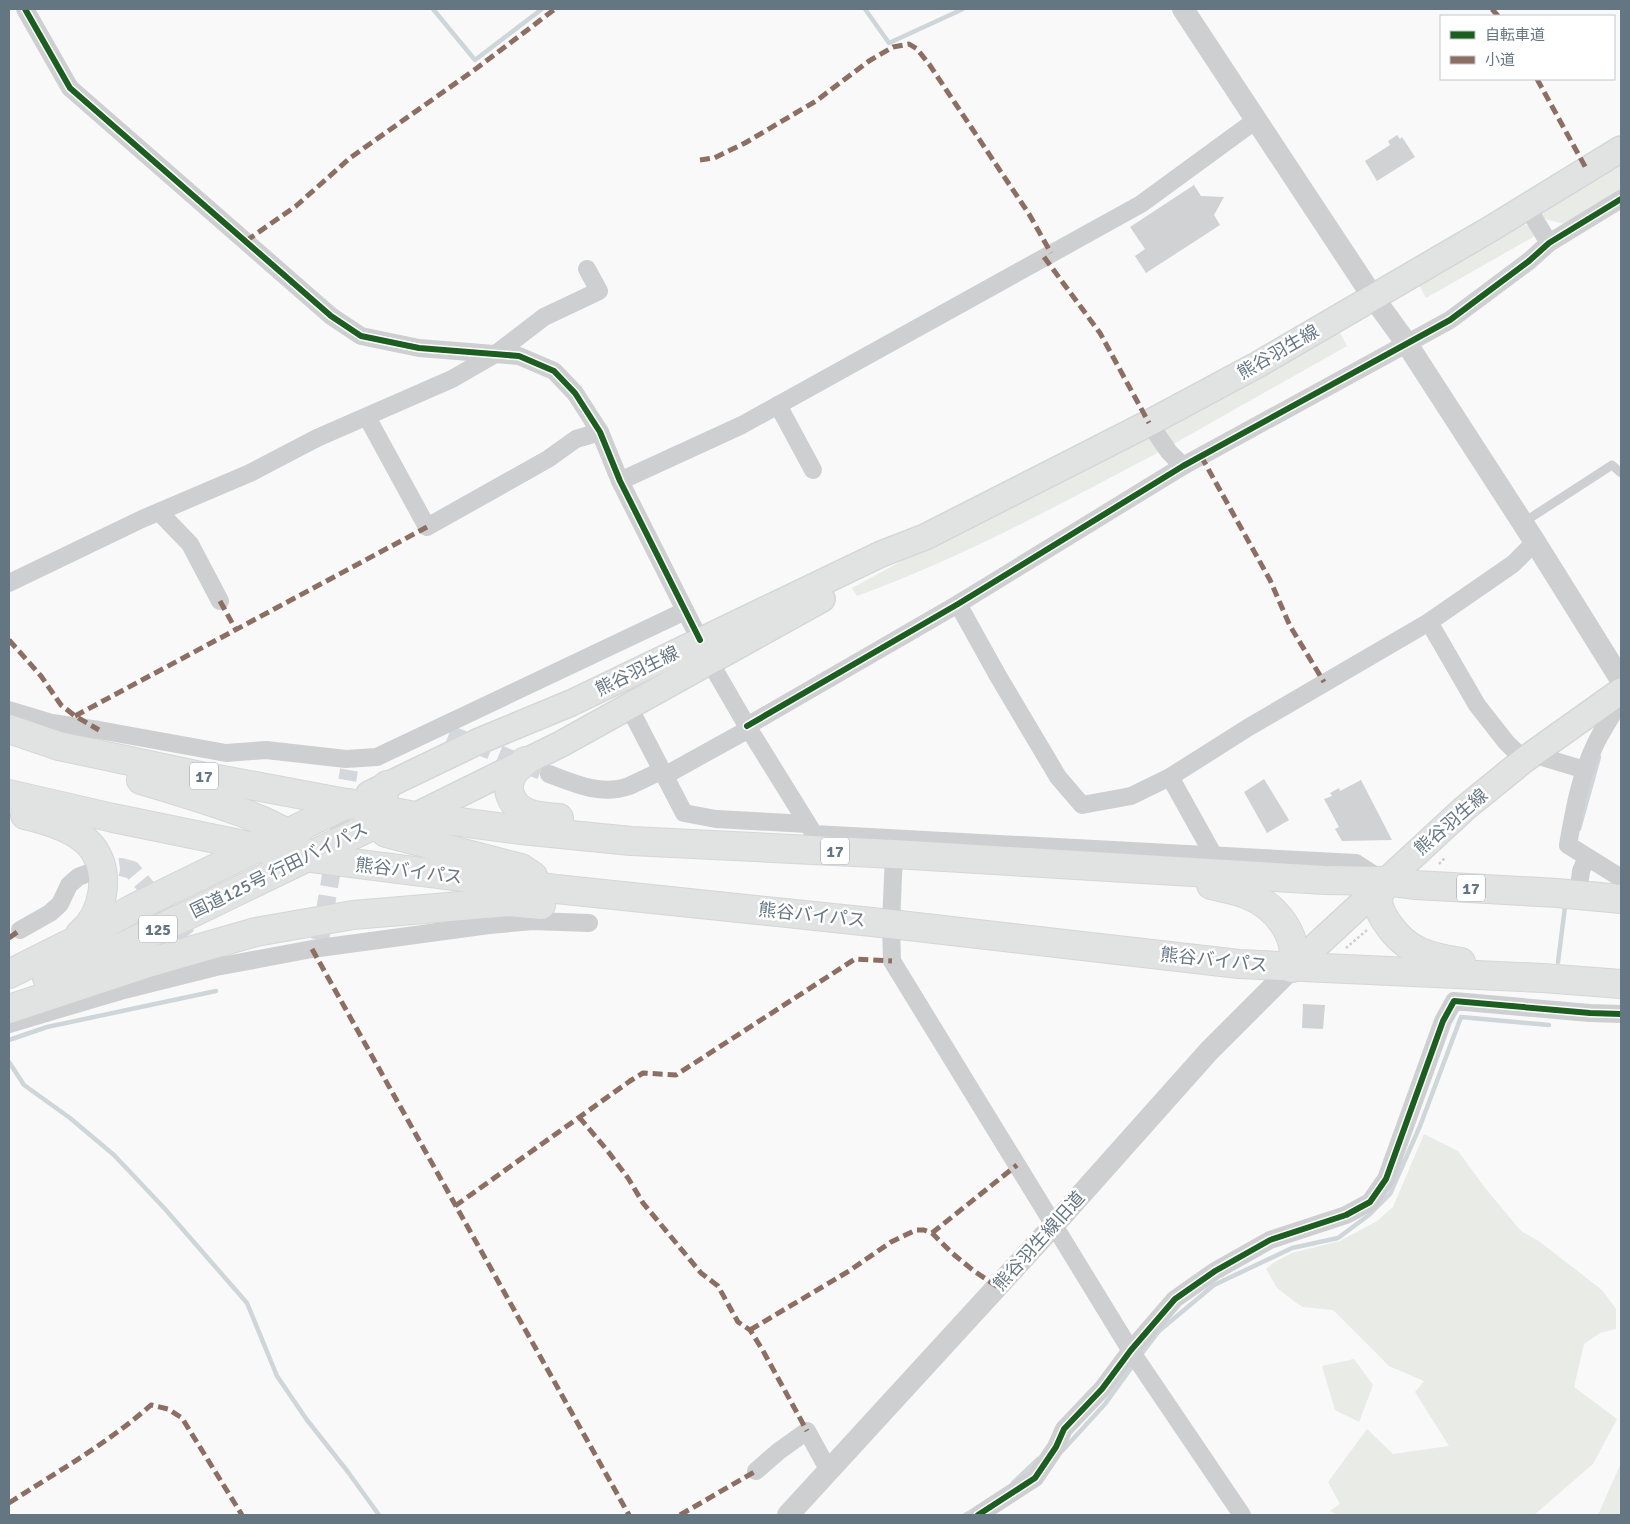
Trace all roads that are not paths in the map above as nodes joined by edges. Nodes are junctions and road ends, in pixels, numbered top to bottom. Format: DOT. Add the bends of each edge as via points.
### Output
graph roads {
  1 [pos="25,9"];
  2 [pos="1183,9"];
  3 [pos="1256,120"];
  4 [pos="1621,149"];
  5 [pos="1621,199"];
  6 [pos="1526,207"];
  7 [pos="1549,244"];
  8 [pos="587,269"];
  9 [pos="1373,297"];
  10 [pos="1407,344"];
  11 [pos="497,353"];
  12 [pos="778,405"];
  13 [pos="367,417"];
  14 [pos="1149,423"];
  15 [pos="600,432"];
  16 [pos="1184,466"];
  17 [pos="814,470"];
  18 [pos="1621,473"];
  19 [pos="620,481"];
  20 [pos="159,512"];
  21 [pos="1523,523"];
  22 [pos="1535,542"];
  23 [pos="9,584"];
  24 [pos="220,601"];
  25 [pos="958,604"];
  26 [pos="684,611"];
  27 [pos="1429,622"];
  28 [pos="705,651"];
  29 [pos="1621,680"];
  30 [pos="657,691"];
  31 [pos="1621,691"];
  32 [pos="1621,697"];
  33 [pos="629,707"];
  34 [pos="9,710"];
  35 [pos="748,728"];
  36 [pos="9,729"];
  37 [pos="59,746"];
  38 [pos="1528,757"];
  39 [pos="525,761"];
  40 [pos="1585,770"];
  41 [pos="662,773"];
  42 [pos="549,774"];
  43 [pos="1170,777"];
  44 [pos="9,794"];
  45 [pos="349,803"];
  46 [pos="380,806"];
  47 [pos="9,810"];
  48 [pos="415,816"];
  49 [pos="807,824"];
  50 [pos="286,833"];
  51 [pos="631,842"];
  52 [pos="256,847"];
  53 [pos="894,854"];
  54 [pos="1214,856"];
  55 [pos="1587,857"];
  56 [pos="304,858"];
  57 [pos="1131,868"];
  58 [pos="91,872"];
  59 [pos="1621,878"];
  60 [pos="1385,881"];
  61 [pos="556,889"];
  62 [pos="616,895"];
  63 [pos="1578,895"];
  64 [pos="1621,899"];
  65 [pos="589,923"];
  66 [pos="891,924"];
  67 [pos="20,930"];
  68 [pos="67,945"];
  69 [pos="1292,968"];
  70 [pos="9,974"];
  71 [pos="1543,978"];
  72 [pos="1621,984"];
  73 [pos="9,993"];
  74 [pos="1621,1014"];
  75 [pos="11,1018"];
  76 [pos="1053,1226"];
  77 [pos="1131,1351"];
  78 [pos="756,1471"];
  79 [pos="829,1471"];
  80 [pos="788,1515"];
  81 [pos="978,1515"];
  82 [pos="1242,1515"];
  1 -- 11 [label="street" via="70,88 331,316 361,336 420,348"];
  2 -- 3 [label="street"];
  3 -- 9 [label="street"];
  3 -- 12 [label="street" via="1141,204"];
  4 -- 6 [label="main road, 熊谷羽生線"];
  5 -- 7 [label="street"];
  6 -- 7 [label="street"];
  6 -- 9 [label="main road, 熊谷羽生線"];
  7 -- 10 [label="street" via="1450,320"];
  8 -- 11 [label="street" via="599,290 544,317"];
  9 -- 10 [label="street"];
  9 -- 14 [label="main road, 熊谷羽生線"];
  10 -- 16 [label="street"];
  10 -- 21 [label="street"];
  11 -- 13 [label="street" via="452,379"];
  11 -- 15 [label="street" via="519,356 554,371 575,393"];
  12 -- 17 [label="street"];
  12 -- 19 [label="street"];
  13 -- 15 [label="street" via="427,527 576,440"];
  13 -- 20 [label="street"];
  14 -- 16 [label="street" via="1169,452"];
  14 -- 28 [label="main road, 熊谷羽生線" via="925,537 886,563"];
  15 -- 19 [label="street"];
  16 -- 25 [label="street"];
  18 -- 21 [label="lane" via="1612,465"];
  19 -- 26 [label="street"];
  20 -- 23 [label="street"];
  20 -- 24 [label="street" via="190,544"];
  21 -- 22 [label="street"];
  22 -- 27 [label="street" via="1513,564"];
  22 -- 29 [label="street"];
  25 -- 35 [label="street"];
  25 -- 43 [label="street" via="1058,777 1082,805 1131,796"];
  26 -- 28 [label="street"];
  26 -- 34 [label="street" via="599,651 564,678 380,766 349,770 250,758 52,723"];
  27 -- 38 [label="street" via="1477,705 1506,742"];
  27 -- 43 [label="street" via="1265,717"];
  28 -- 30 [label="main road, 熊谷羽生線"];
  28 -- 35 [label="street"];
  28 -- 46 [label="main road, 熊谷羽生線" via="477,742"];
  30 -- 33 [label="main road, 熊谷羽生線"];
  30 -- 46 [label="main road" via="544,728"];
  31 -- 38 [label="main road, 熊谷羽生線"];
  32 -- 40 [label="street" via="1595,744"];
  33 -- 39 [label="main road, 熊谷羽生線"];
  33 -- 41 [label="street"];
  35 -- 41 [label="street"];
  35 -- 49 [label="street"];
  36 -- 37 [label="highway, 17"];
  37 -- 45 [label="highway, 17"];
  37 -- 50 [label="highway" via="108,770 207,799"];
  38 -- 40 [label="street"];
  38 -- 60 [label="main road, 熊谷羽生線" via="1465,808"];
  39 -- 48 [label="main road, 熊谷羽生線"];
  39 -- 51 [label="highway" via="509,783 508,791 518,807 529,814 592,822"];
  40 -- 55 [label="street" via="1568,845"];
  41 -- 42 [label="street" via="606,790 581,786"];
  41 -- 49 [label="street" via="684,813 716,819"];
  43 -- 54 [label="street"];
  44 -- 52 [label="highway, 熊谷バイパス"];
  45 -- 46 [label="highway, 17"];
  45 -- 50 [label="highway, 国道125号 行田バイパス / 125"];
  46 -- 48 [label="highway, 国道125号 行田バイパス / 125"];
  46 -- 56 [label="highway, 国道125号 行田バイパス / 125"];
  46 -- 61 [label="highway" via="386,833 520,868"];
  47 -- 68 [label="highway" via="49,820 77,835 91,846 98,860 104,886 96,915 88,928"];
  48 -- 51 [label="highway, 17"];
  49 -- 54 [label="street" via="814,834"];
  50 -- 52 [label="highway, 国道125号 行田バイパス / 125"];
  50 -- 56 [label="highway" via="299,845"];
  51 -- 53 [label="highway, 17"];
  52 -- 56 [label="highway, 熊谷バイパス"];
  52 -- 68 [label="highway, 国道125号 行田バイパス / 125"];
  53 -- 57 [label="highway, 17"];
  53 -- 66 [label="street"];
  54 -- 60 [label="street" via="1356,863"];
  55 -- 59 [label="street"];
  55 -- 63 [label="street" via="1581,871"];
  56 -- 61 [label="highway, 熊谷バイパス"];
  56 -- 73 [label="highway, 国道125号 行田バイパス / 125" via="124,946"];
  57 -- 60 [label="highway, 17"];
  57 -- 69 [label="highway" via="1236,890 1265,904 1290,934 1295,950"];
  58 -- 67 [label="street" via="70,885 60,904 50,913"];
  60 -- 63 [label="highway, 17"];
  60 -- 69 [label="main road, 熊谷羽生線"];
  60 -- 71 [label="highway" via="1378,898 1379,910 1399,939 1410,947 1434,958"];
  61 -- 62 [label="highway, 熊谷バイパス"];
  62 -- 66 [label="highway, 熊谷バイパス"];
  62 -- 75 [label="highway" via="572,908 508,902 353,915 256,932 148,963"];
  63 -- 64 [label="highway, 17"];
  65 -- 75 [label="street" via="533,921 432,931 312,949 216,967"];
  66 -- 69 [label="highway, 熊谷バイパス"];
  66 -- 76 [label="street" via="892,961"];
  68 -- 70 [label="highway, 国道125号 行田バイパス / 125"];
  69 -- 71 [label="highway, 熊谷バイパス"];
  69 -- 76 [label="street, 熊谷羽生線旧道" via="1210,1051"];
  71 -- 72 [label="highway, 熊谷バイパス"];
  74 -- 77 [label="street" via="1454,1001 1442,1021 1386,1179 1370,1202 1346,1215 1270,1240 1215,1271 1174,1299"];
  76 -- 77 [label="street"];
  76 -- 79 [label="street, 熊谷羽生線旧道"];
  77 -- 81 [label="street" via="1102,1389 1064,1429 1035,1478"];
  77 -- 82 [label="street"];
  78 -- 79 [label="street" via="807,1431"];
  79 -- 80 [label="street, 熊谷羽生線旧道"];
}
